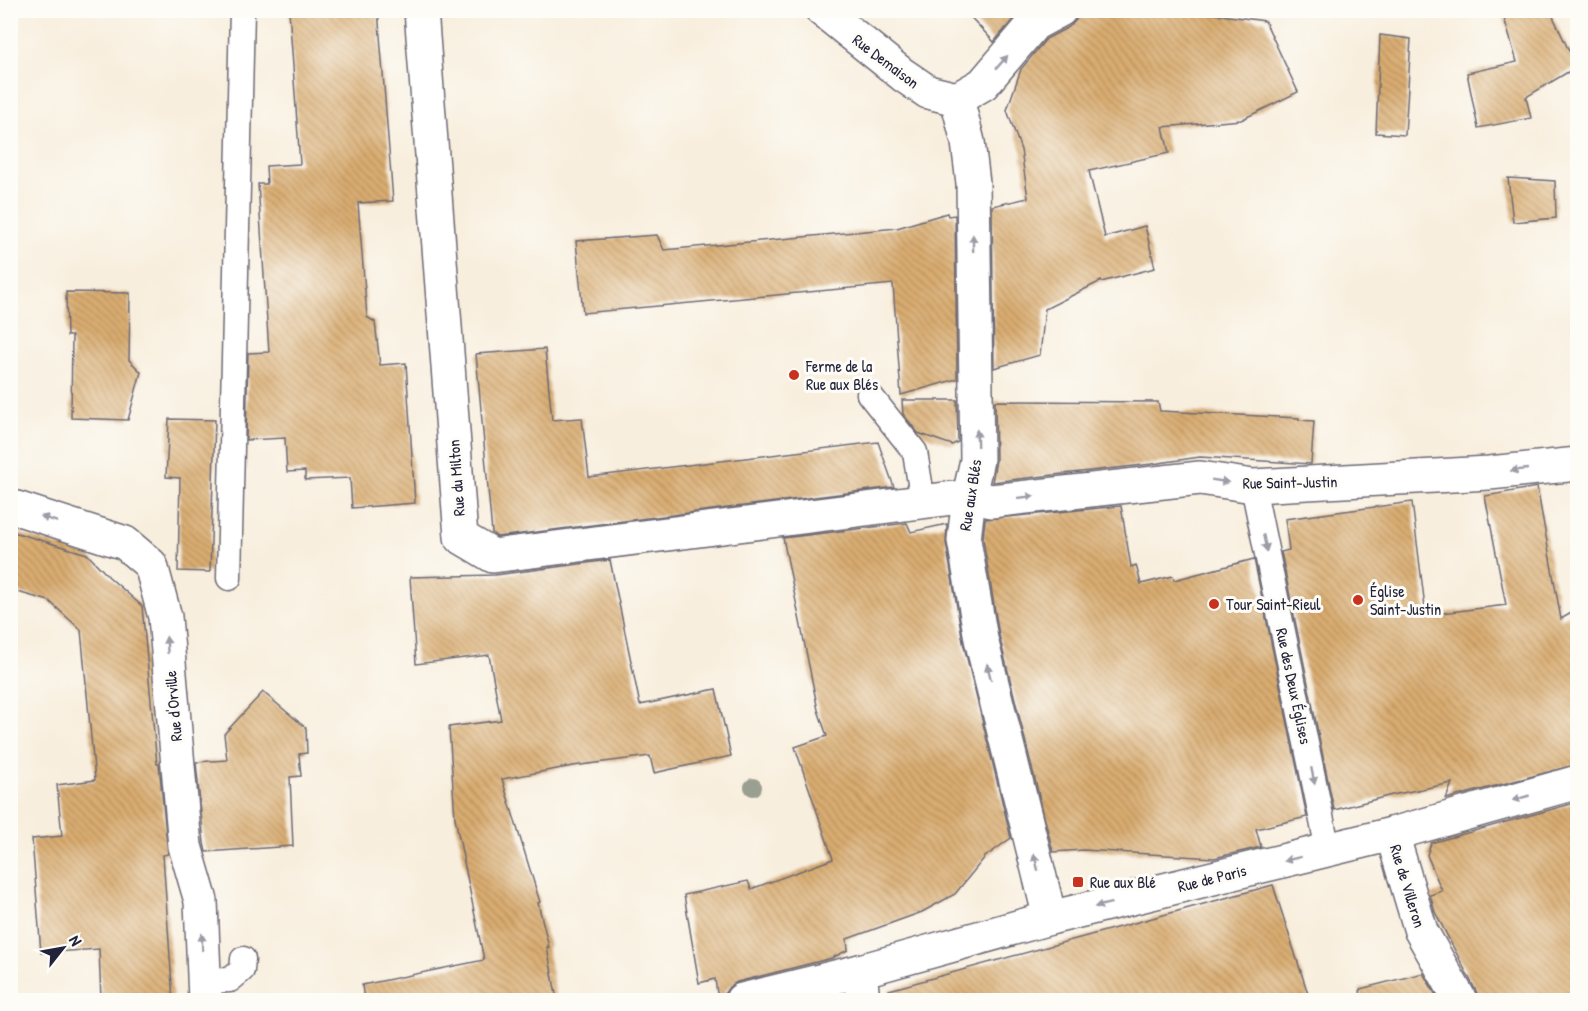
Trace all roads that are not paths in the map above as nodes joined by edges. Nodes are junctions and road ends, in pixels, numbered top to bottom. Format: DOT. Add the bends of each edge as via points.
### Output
graph roads {
  1 [pos="242,10"];
  2 [pos="421,10"];
  3 [pos="822,10"];
  4 [pos="1060,10"];
  5 [pos="957,99"];
  6 [pos="869,394"];
  7 [pos="1578,464"];
  8 [pos="1253,486"];
  9 [pos="969,496"];
  10 [pos="923,502"];
  11 [pos="10,506"];
  12 [pos="229,578"];
  13 [pos="1578,782"];
  14 [pos="1392,834"];
  15 [pos="1328,850"];
  16 [pos="1050,918"];
  17 [pos="243,959"];
  18 [pos="862,986"];
  19 [pos="205,991"];
  20 [pos="742,1000"];
  21 [pos="1460,1000"];
  1 -- 12 [label="lane"];
  2 -- 10 [label="street, Rue du Milton" via="461,537 493,556"];
  3 -- 5 [label="street, Rue Demaison" via="928,92"];
  5 -- 4 [label="street, one-way" via="983,84 1034,24"];
  9 -- 5 [label="street, Rue aux Blés, one-way" via="977,460 972,183 968,142"];
  6 -- 10 [label="lane" via="915,452"];
  7 -- 8 [label="street, Rue Saint-Justin, one-way"];
  9 -- 8 [label="street, Rue Saint-Justin, one-way" via="991,501 1200,478"];
  8 -- 15 [label="lane, Rue des Deux Églises, one-way"];
  9 -- 10 [label="street, Rue du Milton"];
  16 -- 9 [label="street, Rue aux Blés, one-way" via="981,639 964,540"];
  19 -- 11 [label="street, Rue d'Orville, one-way" via="201,902 185,846 165,617 151,565 125,543"];
  13 -- 14 [label="street, Rue de Paris, one-way"];
  14 -- 15 [label="street, Rue de Paris"];
  14 -- 21 [label="street, Rue de Villeron" via="1421,931"];
  15 -- 16 [label="street, Rue de Paris, one-way"];
  16 -- 18 [label="street, Rue de Paris"];
  17 -- 19 [label="lane" via="242,970"];
  18 -- 20 [label="street, Rue de Paris"];
}
